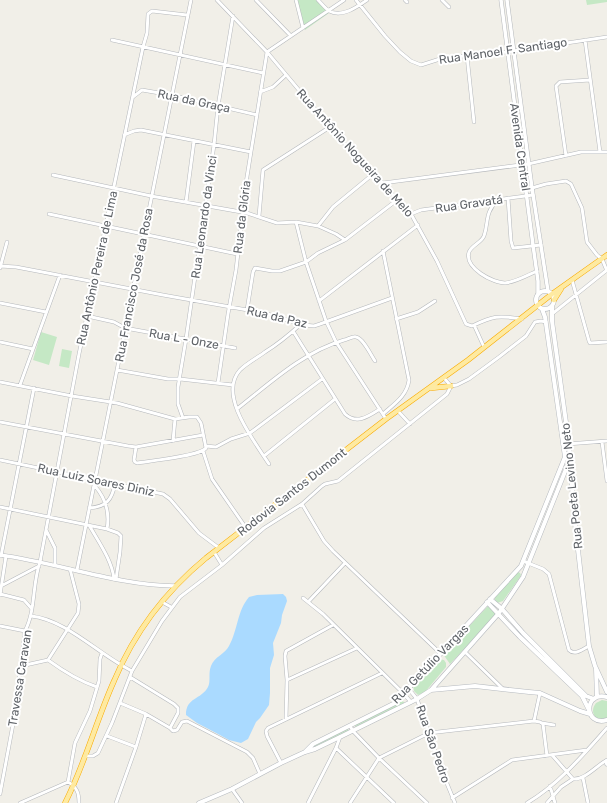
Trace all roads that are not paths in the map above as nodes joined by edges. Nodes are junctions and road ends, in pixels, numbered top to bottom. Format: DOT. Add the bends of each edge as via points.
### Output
graph roads {
  1 [pos="191,0"];
  2 [pos="217,0"];
  3 [pos="256,0"];
  4 [pos="296,0"];
  5 [pos="318,0"];
  6 [pos="344,0"];
  7 [pos="356,0"];
  8 [pos="367,0"];
  9 [pos="442,0"];
  10 [pos="501,0"];
  11 [pos="507,0"];
  12 [pos="360,5"];
  13 [pos="449,7"];
  14 [pos="329,10"];
  15 [pos="187,15"];
  16 [pos="232,16"];
  17 [pos="303,28"];
  18 [pos="291,36"];
  19 [pos="607,37"];
  20 [pos="112,40"];
  21 [pos="585,40"];
  22 [pos="143,47"];
  23 [pos="513,51"];
  24 [pos="267,52"];
  25 [pos="508,52"];
  26 [pos="180,54"];
  27 [pos="467,56"];
  28 [pos="225,65"];
  29 [pos="263,73"];
  30 [pos="286,75"];
  31 [pos="590,80"];
  32 [pos="260,92"];
  33 [pos="171,95"];
  34 [pos="132,97"];
  35 [pos="218,106"];
  36 [pos="257,115"];
  37 [pos="474,122"];
  38 [pos="330,126"];
  39 [pos="164,134"];
  40 [pos="124,135"];
  41 [pos="194,141"];
  42 [pos="214,145"];
  43 [pos="251,152"];
  44 [pos="600,152"];
  45 [pos="607,152"];
  46 [pos="566,156"];
  47 [pos="522,164"];
  48 [pos="528,164"];
  49 [pos="53,175"];
  50 [pos="372,175"];
  51 [pos="383,184"];
  52 [pos="113,187"];
  53 [pos="532,188"];
  54 [pos="533,195"];
  55 [pos="151,196"];
  56 [pos="527,196"];
  57 [pos="508,198"];
  58 [pos="397,200"];
  59 [pos="498,200"];
  60 [pos="186,202"];
  61 [pos="205,205"];
  62 [pos="243,212"];
  63 [pos="49,214"];
  64 [pos="411,214"];
  65 [pos="259,216"];
  66 [pos="296,222"];
  67 [pos="418,225"];
  68 [pos="106,226"];
  69 [pos="318,226"];
  70 [pos="143,235"];
  71 [pos="346,240"];
  72 [pos="7,242"];
  73 [pos="533,245"];
  74 [pos="541,245"];
  75 [pos="199,247"];
  76 [pos="384,251"];
  77 [pos="237,254"];
  78 [pos="607,255"];
  79 [pos="602,259"];
  80 [pos="306,262"];
  81 [pos="0,267"];
  82 [pos="607,270"];
  83 [pos="537,271"];
  84 [pos="60,276"];
  85 [pos="572,280"];
  86 [pos="94,282"];
  87 [pos="563,286"];
  88 [pos="132,290"];
  89 [pos="550,292"];
  90 [pos="538,293"];
  91 [pos="576,295"];
  92 [pos="392,298"];
  93 [pos="192,300"];
  94 [pos="319,300"];
  95 [pos="554,300"];
  96 [pos="435,301"];
  97 [pos="0,303"];
  98 [pos="537,305"];
  99 [pos="552,306"];
  100 [pos="230,307"];
  101 [pos="542,309"];
  102 [pos="247,310"];
  103 [pos="46,312"];
  104 [pos="552,314"];
  105 [pos="87,316"];
  106 [pos="396,319"];
  107 [pos="522,319"];
  108 [pos="326,321"];
  109 [pos="546,322"];
  110 [pos="301,324"];
  111 [pos="474,325"];
  112 [pos="125,328"];
  113 [pos="293,331"];
  114 [pos="186,339"];
  115 [pos="0,342"];
  116 [pos="336,342"];
  117 [pos="607,342"];
  118 [pos="224,346"];
  119 [pos="484,347"];
  120 [pos="235,348"];
  121 [pos="33,349"];
  122 [pos="308,356"];
  123 [pos="375,361"];
  124 [pos="117,370"];
  125 [pos="444,378"];
  126 [pos="180,379"];
  127 [pos="322,379"];
  128 [pos="0,382"];
  129 [pos="218,383"];
  130 [pos="20,385"];
  131 [pos="233,385"];
  132 [pos="451,386"];
  133 [pos="34,388"];
  134 [pos="430,388"];
  135 [pos="72,396"];
  136 [pos="335,399"];
  137 [pos="110,402"];
  138 [pos="236,409"];
  139 [pos="380,409"];
  140 [pos="398,411"];
  141 [pos="383,414"];
  142 [pos="183,418"];
  143 [pos="175,419"];
  144 [pos="386,419"];
  145 [pos="0,422"];
  146 [pos="410,424"];
  147 [pos="26,427"];
  148 [pos="250,433"];
  149 [pos="64,435"];
  150 [pos="203,435"];
  151 [pos="173,441"];
  152 [pos="607,441"];
  153 [pos="102,442"];
  154 [pos="602,442"];
  155 [pos="563,444"];
  156 [pos="568,444"];
  157 [pos="206,446"];
  158 [pos="136,447"];
  159 [pos="203,451"];
  160 [pos="264,456"];
  161 [pos="570,459"];
  162 [pos="0,460"];
  163 [pos="18,464"];
  164 [pos="268,464"];
  165 [pos="56,472"];
  166 [pos="95,479"];
  167 [pos="607,481"];
  168 [pos="94,484"];
  169 [pos="115,484"];
  170 [pos="106,503"];
  171 [pos="302,504"];
  172 [pos="0,507"];
  173 [pos="89,508"];
  174 [pos="9,509"];
  175 [pos="48,516"];
  176 [pos="88,525"];
  177 [pos="246,528"];
  178 [pos="107,529"];
  179 [pos="46,530"];
  180 [pos="538,533"];
  181 [pos="533,543"];
  182 [pos="219,548"];
  183 [pos="214,552"];
  184 [pos="0,556"];
  185 [pos="6,556"];
  186 [pos="524,561"];
  187 [pos="345,563"];
  188 [pos="528,563"];
  189 [pos="40,564"];
  190 [pos="55,565"];
  191 [pos="222,565"];
  192 [pos="70,569"];
  193 [pos="77,570"];
  194 [pos="115,579"];
  195 [pos="1,586"];
  196 [pos="175,586"];
  197 [pos="0,594"];
  198 [pos="303,598"];
  199 [pos="489,600"];
  200 [pos="309,601"];
  201 [pos="162,602"];
  202 [pos="171,607"];
  203 [pos="32,609"];
  204 [pos="501,611"];
  205 [pos="31,616"];
  206 [pos="333,625"];
  207 [pos="0,626"];
  208 [pos="67,630"];
  209 [pos="25,631"];
  210 [pos="589,646"];
  211 [pos="357,648"];
  212 [pos="465,652"];
  213 [pos="102,653"];
  214 [pos="441,654"];
  215 [pos="48,660"];
  216 [pos="121,665"];
  217 [pos="21,666"];
  218 [pos="595,666"];
  219 [pos="132,671"];
  220 [pos="382,673"];
  221 [pos="562,675"];
  222 [pos="130,677"];
  223 [pos="287,680"];
  224 [pos="97,687"];
  225 [pos="408,688"];
  226 [pos="502,688"];
  227 [pos="431,690"];
  228 [pos="607,690"];
  229 [pos="403,693"];
  230 [pos="540,694"];
  231 [pos="607,697"];
  232 [pos="595,698"];
  233 [pos="417,699"];
  234 [pos="411,702"];
  235 [pos="120,704"];
  236 [pos="590,712"];
  237 [pos="146,714"];
  238 [pos="286,719"];
  239 [pos="605,720"];
  240 [pos="534,721"];
  241 [pos="542,724"];
  242 [pos="554,725"];
  243 [pos="350,726"];
  244 [pos="607,727"];
  245 [pos="170,728"];
  246 [pos="353,731"];
  247 [pos="429,733"];
  248 [pos="106,736"];
  249 [pos="340,737"];
  250 [pos="136,747"];
  251 [pos="336,748"];
  252 [pos="587,750"];
  253 [pos="305,752"];
  254 [pos="552,755"];
  255 [pos="86,756"];
  256 [pos="547,756"];
  257 [pos="379,758"];
  258 [pos="607,761"];
  259 [pos="281,762"];
  260 [pos="607,764"];
  261 [pos="567,771"];
  262 [pos="260,774"];
  263 [pos="367,777"];
  264 [pos="583,778"];
  265 [pos="573,779"];
  266 [pos="68,782"];
  267 [pos="74,785"];
  268 [pos="550,786"];
  269 [pos="232,788"];
  270 [pos="0,794"];
  271 [pos="554,795"];
  272 [pos="452,798"];
  273 [pos="20,803"];
  274 [pos="65,803"];
  275 [pos="79,803"];
  276 [pos="116,803"];
  277 [pos="199,803"];
  278 [pos="242,803"];
  279 [pos="308,803"];
  280 [pos="350,803"];
  281 [pos="394,803"];
  282 [pos="427,803"];
  283 [pos="455,803"];
  284 [pos="529,803"];
  285 [pos="547,803"];
  286 [pos="555,803"];
  287 [pos="588,803"];
  1 -- 15 [label="street, Rua Francisco José da Rosa"];
  2 -- 16 [label="street, Rua Antônio Nogueira de Melo"];
  3 -- 18 [label="street"];
  4 -- 17 [label="street"];
  5 -- 14 [label="street"];
  6 -- 14 [label="street"];
  7 -- 12 [label="street, Rua Manoel F. Santiago"];
  8 -- 12 [label="street"];
  9 -- 13 [label="street"];
  10 -- 25 [label="street, Avenida Central"];
  11 -- 23 [label="street, Avenida Central"];
  12 -- 14 [label="street" via="343,13"];
  12 -- 27 [label="street, Rua Manoel F. Santiago" via="385,36 411,61 424,64 444,58"];
  14 -- 17 [label="street"];
  15 -- 22 [label="street, Rua Antônio Pereira de Lima" via="163,11 150,12"];
  15 -- 26 [label="street, Rua Francisco José da Rosa"];
  16 -- 24 [label="street, Rua Antônio Nogueira de Melo"];
  16 -- 28 [label="street, Rua Leonardo da Vinci"];
  17 -- 18 [label="street"];
  18 -- 24 [label="street"];
  19 -- 21 [label="street, Rua Manoel F. Santiago"];
  20 -- 22 [label="street"];
  21 -- 23 [label="street, Rua Manoel F. Santiago"];
  21 -- 31 [label="street"];
  22 -- 26 [label="street"];
  22 -- 34 [label="street, Rua Antônio Pereira de Lima"];
  23 -- 25 [label="street, Rua Manoel F. Santiago"];
  23 -- 48 [label="street, Avenida Central"];
  24 -- 29 [label="street, Rua da Glória"];
  24 -- 30 [label="street, Rua Antônio Nogueira de Melo"];
  25 -- 27 [label="street, Rua Manoel F. Santiago"];
  25 -- 47 [label="street, Avenida Central"];
  26 -- 28 [label="street"];
  26 -- 33 [label="street, Rua Francisco José da Rosa"];
  27 -- 37 [label="street"];
  28 -- 29 [label="street"];
  28 -- 35 [label="street, Rua Leonardo da Vinci"];
  29 -- 32 [label="street, Rua da Glória"];
  30 -- 32 [label="street" via="273,87"];
  30 -- 38 [label="street, Rua Antônio Nogueira de Melo"];
  31 -- 44 [label="street"];
  31 -- 46 [label="street" via="560,82 556,86"];
  32 -- 36 [label="street, Rua da Glória"];
  33 -- 34 [label="street, Rua da Graça" via="142,90"];
  33 -- 35 [label="street, Rua da Graça"];
  33 -- 39 [label="street, Rua Francisco José da Rosa"];
  34 -- 40 [label="street, Rua Antônio Pereira de Lima"];
  35 -- 36 [label="street, Rua da Graça"];
  35 -- 42 [label="street, Rua Leonardo da Vinci"];
  36 -- 43 [label="street, Rua da Glória"];
  38 -- 50 [label="street, Rua Antônio Nogueira de Melo"];
  38 -- 65 [label="street" via="264,170"];
  39 -- 40 [label="street" via="137,130"];
  39 -- 41 [label="street"];
  39 -- 55 [label="street, Rua Francisco José da Rosa"];
  40 -- 52 [label="street, Rua Antônio Pereira de Lima"];
  41 -- 42 [label="street"];
  41 -- 60 [label="street"];
  42 -- 43 [label="street"];
  42 -- 61 [label="street, Rua Leonardo da Vinci"];
  43 -- 62 [label="street, Rua da Glória"];
  44 -- 45 [label="street"];
  44 -- 46 [label="street" via="581,152"];
  46 -- 48 [label="street"];
  47 -- 48 [label="street"];
  47 -- 51 [label="street"];
  47 -- 56 [label="street, Avenida Central"];
  48 -- 53 [label="street, Avenida Central"];
  49 -- 52 [label="street"];
  50 -- 51 [label="street, Rua Antônio Nogueira de Melo"];
  50 -- 69 [label="street" via="333,207"];
  51 -- 58 [label="street, Rua Antônio Nogueira de Melo"];
  52 -- 55 [label="street"];
  52 -- 68 [label="street, Rua Antônio Pereira de Lima"];
  53 -- 54 [label="street, Avenida Central"];
  53 -- 79 [label="street" via="566,181 571,184 582,208 589,247"];
  54 -- 56 [label="street, Rua Gravatá"];
  54 -- 74 [label="street, Avenida Central"];
  55 -- 60 [label="street"];
  55 -- 70 [label="street, Rua Francisco José da Rosa"];
  56 -- 57 [label="street, Rua Gravatá"];
  56 -- 73 [label="street, Avenida Central"];
  57 -- 59 [label="street, Rua Gravatá"];
  57 -- 73 [label="street" via="513,248"];
  58 -- 64 [label="street, Rua Antônio Nogueira de Melo"];
  58 -- 71 [label="street"];
  59 -- 64 [label="street, Rua Gravatá" via="421,210"];
  59 -- 83 [label="street" via="487,214 483,238 470,250 470,262 486,277 504,283"];
  60 -- 61 [label="street"];
  61 -- 62 [label="street"];
  61 -- 75 [label="street, Rua Leonardo da Vinci"];
  62 -- 65 [label="street"];
  62 -- 77 [label="street, Rua da Glória"];
  63 -- 68 [label="street"];
  64 -- 67 [label="street, Rua Antônio Nogueira de Melo"];
  65 -- 66 [label="street" via="278,223"];
  66 -- 69 [label="street"];
  66 -- 80 [label="street"];
  67 -- 76 [label="street"];
  67 -- 111 [label="street, Rua Antônio Nogueira de Melo" via="466,324"];
  68 -- 70 [label="street"];
  68 -- 86 [label="street, Rua Antônio Pereira de Lima"];
  69 -- 71 [label="street"];
  70 -- 75 [label="street"];
  70 -- 88 [label="street, Rua Francisco José da Rosa"];
  71 -- 80 [label="street" via="318,253"];
  72 -- 81 [label="street"];
  73 -- 74 [label="street"];
  73 -- 83 [label="street, Avenida Central"];
  74 -- 89 [label="street, Avenida Central"];
  75 -- 77 [label="street"];
  75 -- 93 [label="street, Rua Leonardo da Vinci"];
  76 -- 92 [label="street"];
  76 -- 94 [label="street"];
  77 -- 100 [label="street, Rua da Glória"];
  78 -- 79 [label="highway"];
  79 -- 82 [label="street"];
  79 -- 85 [label="highway"];
  80 -- 94 [label="street"];
  80 -- 102 [label="street" via="280,271 255,268"];
  81 -- 84 [label="street, Rua da Paz" via="16,267"];
  82 -- 91 [label="street"];
  83 -- 90 [label="street, Avenida Central"];
  84 -- 86 [label="street, Rua da Paz"];
  84 -- 103 [label="street"];
  85 -- 87 [label="highway"];
  85 -- 91 [label="street"];
  86 -- 88 [label="street, Rua da Paz"];
  86 -- 105 [label="street, Rua Antônio Pereira de Lima"];
  87 -- 89 [label="highway, Rodovia Santos Dumont"];
  87 -- 95 [label="highway"];
  88 -- 93 [label="street, Rua da Paz"];
  88 -- 112 [label="street, Rua Francisco José da Rosa"];
  89 -- 90 [label="main road" via="542,290"];
  89 -- 95 [label="main road"];
  89 -- 98 [label="highway, Rodovia Santos Dumont"];
  90 -- 98 [label="main road" via="535,300"];
  91 -- 104 [label="street"];
  91 -- 117 [label="street" via="588,341"];
  92 -- 106 [label="street"];
  92 -- 108 [label="street, Rua da Paz"];
  93 -- 100 [label="street, Rua da Paz"];
  93 -- 114 [label="street, Rua Leonardo da Vinci"];
  94 -- 108 [label="street"];
  95 -- 99 [label="main road, Rua Poeta Levino Neto"];
  96 -- 106 [label="street" via="418,312"];
  97 -- 103 [label="street"];
  98 -- 101 [label="main road"];
  98 -- 107 [label="highway, Rodovia Santos Dumont"];
  99 -- 101 [label="main road"];
  99 -- 104 [label="main road, Rua Poeta Levino Neto"];
  100 -- 102 [label="street, Rua da Paz"];
  100 -- 118 [label="street, Rua da Glória"];
  101 -- 109 [label="main road, Rua Getúlio Vargas"];
  102 -- 110 [label="street, Rua da Paz"];
  103 -- 121 [label="street"];
  104 -- 156 [label="main road, Rua Poeta Levino Neto"];
  105 -- 112 [label="street, Rua L - Onze" via="114,322"];
  105 -- 135 [label="street, Rua Antônio Pereira de Lima"];
  106 -- 141 [label="street" via="408,386 403,395"];
  107 -- 111 [label="street" via="507,316 491,317"];
  107 -- 119 [label="highway, Rodovia Santos Dumont"];
  108 -- 110 [label="street, Rua da Paz" via="314,326"];
  108 -- 116 [label="street"];
  109 -- 132 [label="street" via="535,322 526,336 499,357 469,379"];
  109 -- 155 [label="main road, Rua Getúlio Vargas"];
  110 -- 113 [label="street"];
  111 -- 119 [label="street"];
  112 -- 114 [label="street, Rua L - Onze"];
  112 -- 124 [label="street, Rua Francisco José da Rosa"];
  113 -- 122 [label="street"];
  113 -- 131 [label="street" via="243,367"];
  114 -- 118 [label="street, Rua L - Onze"];
  114 -- 126 [label="street, Rua Leonardo da Vinci"];
  115 -- 121 [label="street"];
  116 -- 122 [label="street"];
  116 -- 123 [label="street" via="359,338"];
  116 -- 139 [label="street"];
  118 -- 120 [label="street, Rua L - Onze"];
  118 -- 129 [label="street, Rua da Glória"];
  119 -- 125 [label="highway, Rodovia Santos Dumont"];
  121 -- 130 [label="street"];
  122 -- 127 [label="street"];
  122 -- 138 [label="street"];
  124 -- 126 [label="street"];
  124 -- 137 [label="street, Rua Francisco José da Rosa"];
  125 -- 132 [label="street"];
  125 -- 134 [label="highway, Rodovia Santos Dumont"];
  126 -- 129 [label="street"];
  126 -- 142 [label="street, Rua Leonardo da Vinci" via="177,394"];
  127 -- 136 [label="street"];
  127 -- 148 [label="street"];
  128 -- 130 [label="street"];
  129 -- 131 [label="street"];
  130 -- 133 [label="street"];
  131 -- 138 [label="street"];
  132 -- 134 [label="highway"];
  132 -- 146 [label="street" via="448,394"];
  133 -- 135 [label="street"];
  133 -- 147 [label="street"];
  134 -- 140 [label="highway, Rodovia Santos Dumont"];
  135 -- 137 [label="street"];
  135 -- 149 [label="street, Rua Antônio Pereira de Lima"];
  136 -- 139 [label="street" via="348,417 355,419 362,419"];
  136 -- 160 [label="street"];
  137 -- 143 [label="street"];
  137 -- 153 [label="street, Rua Francisco José da Rosa"];
  138 -- 148 [label="street"];
  139 -- 141 [label="street"];
  140 -- 144 [label="highway, Rodovia Santos Dumont"];
  140 -- 146 [label="street"];
  141 -- 144 [label="street"];
  142 -- 143 [label="street"];
  142 -- 150 [label="street" via="198,419"];
  143 -- 151 [label="street"];
  144 -- 177 [label="highway, Rodovia Santos Dumont"];
  145 -- 147 [label="street"];
  146 -- 171 [label="street" via="338,482 324,484"];
  147 -- 149 [label="street"];
  147 -- 163 [label="street"];
  148 -- 157 [label="street" via="216,447"];
  148 -- 160 [label="street"];
  149 -- 153 [label="street"];
  149 -- 165 [label="street, Rua Antônio Pereira de Lima"];
  150 -- 151 [label="street"];
  150 -- 157 [label="street"];
  151 -- 158 [label="street"];
  152 -- 154 [label="street"];
  153 -- 158 [label="street"];
  153 -- 166 [label="street, Rua Francisco José da Rosa"];
  154 -- 156 [label="street"];
  154 -- 167 [label="street"];
  155 -- 156 [label="street"];
  155 -- 180 [label="main road, Rua Getúlio Vargas" via="565,457"];
  156 -- 161 [label="main road, Rua Poeta Levino Neto"];
  157 -- 159 [label="street"];
  158 -- 159 [label="street" via="134,460 138,463"];
  159 -- 177 [label="street" via="207,468 215,484"];
  160 -- 164 [label="street"];
  161 -- 180 [label="main road, Rua Getúlio Vargas"];
  161 -- 210 [label="main road, Rua Poeta Levino Neto"];
  162 -- 163 [label="street, Rua Luiz Soares Diniz"];
  163 -- 165 [label="street, Rua Luiz Soares Diniz"];
  163 -- 174 [label="street"];
  165 -- 166 [label="street, Rua Luiz Soares Diniz"];
  165 -- 175 [label="street, Rua Antônio Pereira de Lima"];
  166 -- 168 [label="street, Rua Francisco José da Rosa"];
  166 -- 169 [label="street, Rua Luiz Soares Diniz"];
  168 -- 170 [label="street"];
  168 -- 173 [label="street, Rua Francisco José da Rosa"];
  169 -- 170 [label="street" via="112,497"];
  169 -- 182 [label="street, Rua Luiz Soares Diniz" via="167,496 199,532"];
  170 -- 173 [label="street"];
  170 -- 178 [label="street"];
  171 -- 187 [label="street" via="324,541"];
  171 -- 191 [label="street" via="264,528"];
  172 -- 174 [label="street"];
  173 -- 176 [label="street, Rua Francisco José da Rosa"];
  174 -- 175 [label="street"];
  174 -- 184 [label="street"];
  175 -- 176 [label="street"];
  175 -- 179 [label="street, Rua Antônio Pereira de Lima"];
  176 -- 178 [label="street"];
  176 -- 193 [label="street, Rua Francisco José da Rosa"];
  176 -- 194 [label="street" via="108,560"];
  177 -- 182 [label="highway, Rodovia Santos Dumont"];
  178 -- 194 [label="street" via="121,536"];
  179 -- 189 [label="street, Rua Antônio Pereira de Lima"];
  179 -- 190 [label="street" via="55,548"];
  180 -- 181 [label="main road, Rua Getúlio Vargas"];
  181 -- 186 [label="main road, Rua Getúlio Vargas"];
  181 -- 188 [label="main road, Rua Getúlio Vargas"];
  182 -- 183 [label="highway, Rodovia Santos Dumont"];
  183 -- 191 [label="street"];
  183 -- 196 [label="highway, Rodovia Santos Dumont"];
  184 -- 185 [label="street"];
  185 -- 189 [label="street"];
  185 -- 195 [label="street"];
  186 -- 188 [label="street"];
  186 -- 199 [label="main road, Rua Getúlio Vargas"];
  187 -- 200 [label="street"];
  187 -- 214 [label="street"];
  188 -- 204 [label="main road, Rua Getúlio Vargas" via="523,577"];
  188 -- 210 [label="street" via="543,569 550,578 568,650 575,653"];
  189 -- 190 [label="street"];
  189 -- 195 [label="street"];
  189 -- 203 [label="street, Travessa Caravan"];
  190 -- 192 [label="street"];
  191 -- 202 [label="street" via="185,592"];
  192 -- 193 [label="street"];
  192 -- 208 [label="street" via="79,610"];
  193 -- 194 [label="street"];
  194 -- 196 [label="street" via="148,585"];
  195 -- 197 [label="street"];
  196 -- 201 [label="highway, Rodovia Santos Dumont"];
  197 -- 203 [label="street" via="24,600"];
  198 -- 200 [label="street"];
  199 -- 204 [label="main road"];
  199 -- 214 [label="main road, Rua Getúlio Vargas"];
  200 -- 206 [label="street"];
  201 -- 202 [label="street"];
  201 -- 216 [label="highway, Rodovia Santos Dumont" via="140,632"];
  202 -- 219 [label="street"];
  203 -- 205 [label="street, Travessa Caravan"];
  204 -- 212 [label="main road, Rua Getúlio Vargas"];
  204 -- 221 [label="main road"];
  205 -- 208 [label="street" via="41,617"];
  205 -- 209 [label="street, Travessa Caravan"];
  206 -- 211 [label="street"];
  206 -- 223 [label="street" via="287,649"];
  207 -- 209 [label="street"];
  208 -- 213 [label="street"];
  208 -- 215 [label="street"];
  209 -- 217 [label="street, Travessa Caravan"];
  210 -- 218 [label="main road, Rua Poeta Levino Neto"];
  211 -- 220 [label="street"];
  211 -- 223 [label="street"];
  212 -- 226 [label="street"];
  212 -- 227 [label="main road, Rua Getúlio Vargas"];
  213 -- 216 [label="street"];
  213 -- 224 [label="street"];
  214 -- 225 [label="main road, Rua Getúlio Vargas"];
  215 -- 217 [label="street"];
  215 -- 224 [label="street" via="69,674"];
  216 -- 219 [label="street"];
  216 -- 255 [label="highway, Rodovia Santos Dumont"];
  217 -- 270 [label="street, Travessa Caravan"];
  218 -- 228 [label="main road, Rua Poeta Levino Neto"];
  218 -- 232 [label="main road, Rua Poeta Levino Neto"];
  219 -- 222 [label="street"];
  220 -- 229 [label="street"];
  220 -- 238 [label="street"];
  221 -- 232 [label="main road" via="586,696"];
  221 -- 236 [label="main road" via="582,696"];
  222 -- 235 [label="street"];
  222 -- 245 [label="street" via="177,707 178,713"];
  223 -- 238 [label="street"];
  224 -- 266 [label="street" via="88,717 75,743"];
  225 -- 229 [label="main road, Rua Getúlio Vargas"];
  225 -- 233 [label="street, Rua São Pedro"];
  226 -- 227 [label="main road" via="469,686"];
  226 -- 230 [label="main road"];
  227 -- 233 [label="main road, Rua Getúlio Vargas"];
  229 -- 234 [label="street"];
  229 -- 243 [label="main road, Rua Getúlio Vargas" via="393,704"];
  230 -- 236 [label="main road" via="580,711"];
  230 -- 240 [label="street"];
  231 -- 232 [label="main road"];
  232 -- 236 [label="main road" via="589,706"];
  233 -- 234 [label="main road, Rua Getúlio Vargas"];
  233 -- 247 [label="street, Rua São Pedro"];
  234 -- 246 [label="main road, Rua Getúlio Vargas"];
  235 -- 237 [label="street"];
  235 -- 248 [label="street"];
  236 -- 239 [label="main road" via="595,719"];
  237 -- 245 [label="street"];
  237 -- 250 [label="street"];
  238 -- 259 [label="street" via="270,726 266,731"];
  239 -- 244 [label="main road"];
  240 -- 241 [label="street"];
  240 -- 247 [label="street"];
  241 -- 242 [label="street"];
  241 -- 256 [label="street"];
  243 -- 246 [label="street"];
  243 -- 253 [label="main road, Rua Getúlio Vargas" via="313,744"];
  244 -- 252 [label="street"];
  245 -- 262 [label="street" via="173,731 177,730 182,722 187,721 247,752 253,758"];
  246 -- 249 [label="main road, Rua Getúlio Vargas"];
  246 -- 257 [label="street"];
  247 -- 257 [label="street"];
  247 -- 272 [label="street, Rua São Pedro"];
  248 -- 250 [label="street"];
  248 -- 255 [label="street" via="96,755"];
  249 -- 251 [label="street"];
  249 -- 253 [label="main road, Rua Getúlio Vargas"];
  250 -- 276 [label="street"];
  251 -- 263 [label="street"];
  251 -- 279 [label="street"];
  252 -- 254 [label="street"];
  252 -- 261 [label="street"];
  253 -- 259 [label="main road"];
  254 -- 256 [label="street"];
  254 -- 261 [label="street"];
  255 -- 267 [label="highway, Rodovia Santos Dumont"];
  256 -- 272 [label="street" via="512,760"];
  257 -- 263 [label="street"];
  257 -- 282 [label="street"];
  258 -- 260 [label="main road"];
  258 -- 264 [label="street" via="596,766"];
  259 -- 262 [label="main road"];
  261 -- 265 [label="street"];
  261 -- 268 [label="street"];
  262 -- 269 [label="main road"];
  263 -- 280 [label="street"];
  263 -- 281 [label="street"];
  264 -- 265 [label="street"];
  264 -- 287 [label="street"];
  265 -- 271 [label="street"];
  266 -- 267 [label="street"];
  266 -- 273 [label="street"];
  267 -- 274 [label="highway, Rodovia Santos Dumont"];
  267 -- 275 [label="street" via="79,795"];
  268 -- 271 [label="street"];
  268 -- 284 [label="street"];
  269 -- 277 [label="main road"];
  269 -- 278 [label="street"];
  271 -- 285 [label="street"];
  271 -- 286 [label="street"];
  272 -- 283 [label="street, Rua São Pedro"];
}
